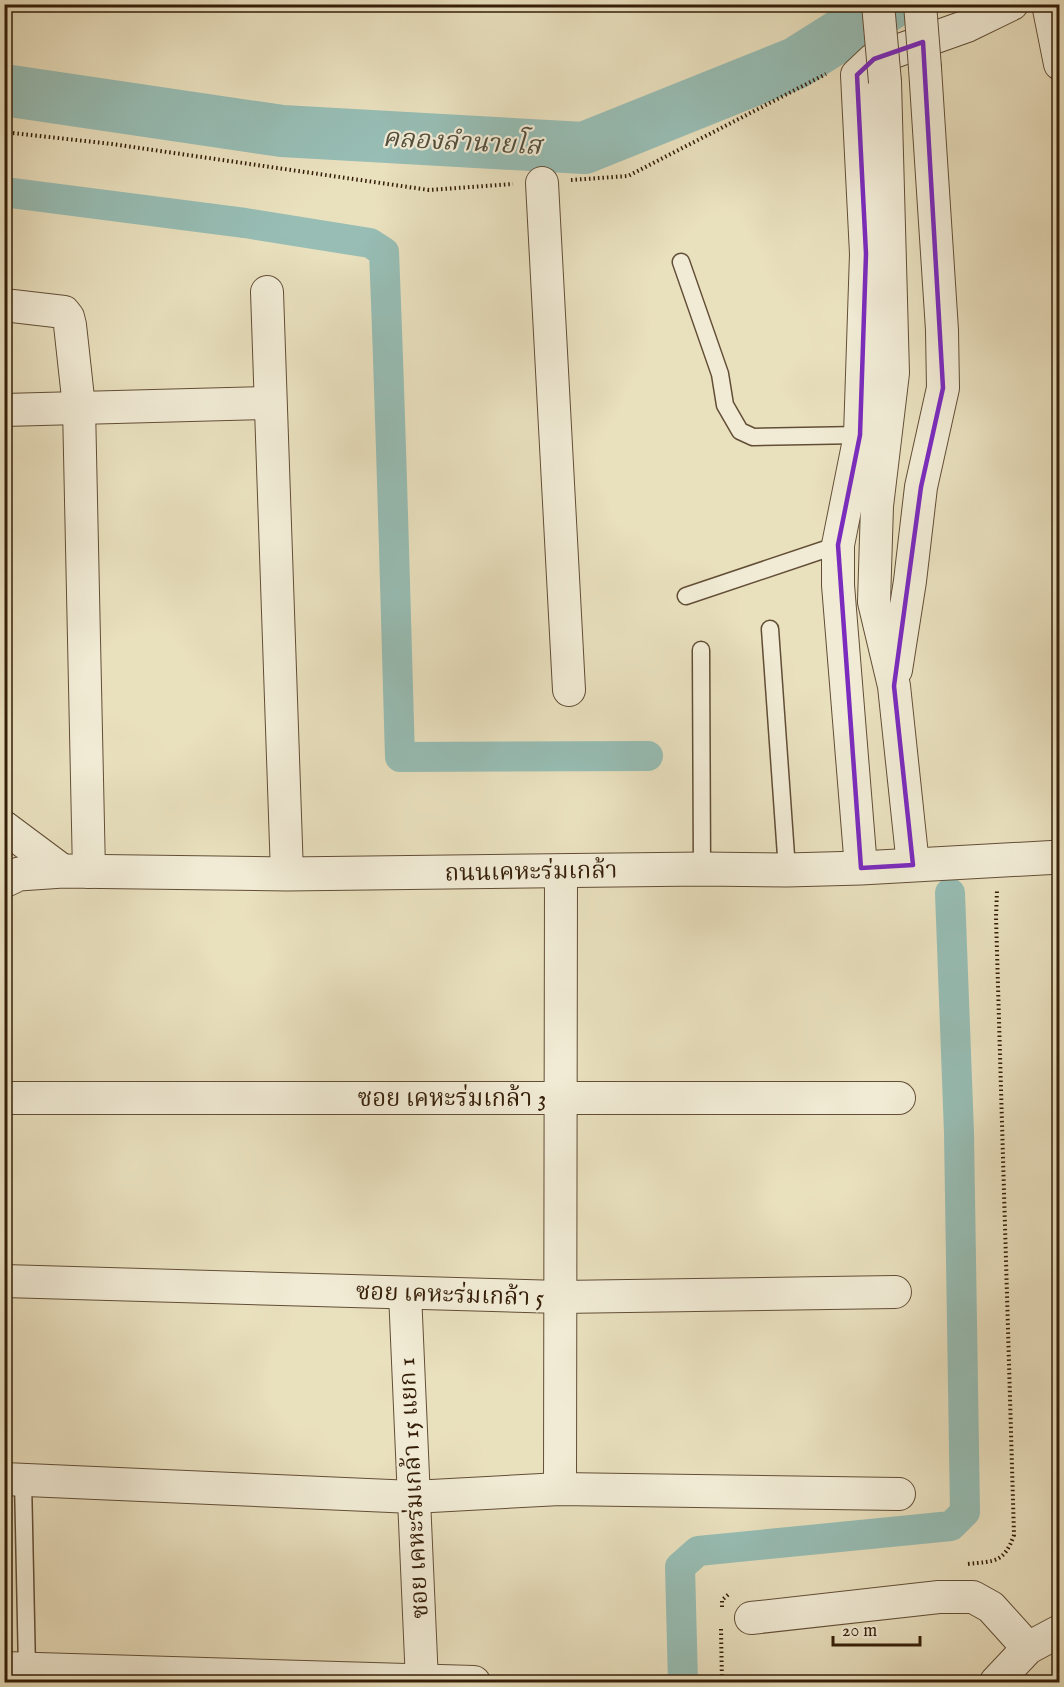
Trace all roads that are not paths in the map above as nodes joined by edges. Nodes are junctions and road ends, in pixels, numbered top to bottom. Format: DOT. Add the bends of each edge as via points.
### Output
graph roads {
  1 [pos="878,4"];
  2 [pos="920,4"];
  3 [pos="1012,4"];
  4 [pos="1048,4"];
  5 [pos="1059,64"];
  6 [pos="542,183"];
  7 [pos="681,262"];
  8 [pos="267,292"];
  9 [pos="4,305"];
  10 [pos="270,403"];
  11 [pos="79,407"];
  12 [pos="4,410"];
  13 [pos="860,435"];
  14 [pos="838,545"];
  15 [pos="686,596"];
  16 [pos="771,629"];
  17 [pos="701,650"];
  18 [pos="894,686"];
  19 [pos="569,690"];
  20 [pos="4,827"];
  21 [pos="1059,857"];
  22 [pos="913,865"];
  23 [pos="861,868"];
  24 [pos="702,869"];
  25 [pos="787,870"];
  26 [pos="76,871"];
  27 [pos="561,871"];
  28 [pos="287,874"];
  29 [pos="4,881"];
  30 [pos="4,1098"];
  31 [pos="560,1098"];
  32 [pos="899,1098"];
  33 [pos="4,1281"];
  34 [pos="895,1292"];
  35 [pos="405,1293"];
  36 [pos="560,1297"];
  37 [pos="14,1480"];
  38 [pos="560,1489"];
  39 [pos="899,1494"];
  40 [pos="413,1497"];
  41 [pos="751,1618"];
  42 [pos="1059,1630"];
  43 [pos="1028,1648"];
  44 [pos="16,1669"];
  45 [pos="422,1682"];
  46 [pos="474,1683"];
  47 [pos="996,1683"];
  1 -- 18 [label="street, bridge" via="885,82 893,373 878,506 874,602"];
  2 -- 18 [label="street, bridge" via="943,388 921,487"];
  3 -- 13 [label="street" via="967,26 874,59 857,75 866,254"];
  4 -- 5 [label="street"];
  6 -- 19 [label="street"];
  7 -- 13 [label="lane" via="720,374 725,405 740,432 753,437"];
  8 -- 10 [label="street"];
  9 -- 11 [label="street" via="58,310 68,317"];
  10 -- 11 [label="street"];
  10 -- 28 [label="street"];
  11 -- 12 [label="street"];
  11 -- 26 [label="street"];
  13 -- 14 [label="street"];
  14 -- 15 [label="lane"];
  14 -- 23 [label="street"];
  16 -- 25 [label="lane"];
  17 -- 24 [label="lane"];
  18 -- 22 [label="street"];
  20 -- 26 [label="street"];
  21 -- 22 [label="street, ถนนเคหะร่มเกล้า"];
  22 -- 23 [label="street, ถนนเคหะร่มเกล้า"];
  23 -- 25 [label="street, ถนนเคหะร่มเกล้า"];
  24 -- 25 [label="street, ถนนเคหะร่มเกล้า"];
  24 -- 27 [label="street, ถนนเคหะร่มเกล้า"];
  26 -- 28 [label="street, ถนนเคหะร่มเกล้า"];
  26 -- 29 [label="street, ถนนเคหะร่มเกล้า" via="19,874"];
  27 -- 28 [label="street, ถนนเคหะร่มเกล้า"];
  27 -- 31 [label="street"];
  30 -- 31 [label="street, ซอย เคหะร่มเกล้า 3"];
  31 -- 32 [label="street, ซอย เคหะร่มเกล้า 3"];
  31 -- 36 [label="street"];
  33 -- 35 [label="street, ซอย เคหะร่มเกล้า 5"];
  34 -- 36 [label="street, ซอย เคหะร่มเกล้า 5"];
  35 -- 36 [label="street, ซอย เคหะร่มเกล้า 5"];
  35 -- 40 [label="street, ซอย เคหะร่มเกล้า 15 แยก 1"];
  36 -- 38 [label="street"];
  37 -- 40 [label="street"];
  37 -- 44 [label="lane"];
  38 -- 39 [label="street"];
  38 -- 40 [label="street"];
  40 -- 45 [label="street, ซอย เคหะร่มเกล้า 15 แยก 1"];
  41 -- 43 [label="street" via="939,1597 973,1597 991,1607"];
  42 -- 43 [label="street"];
  43 -- 47 [label="street"];
  44 -- 45 [label="street"];
  45 -- 46 [label="street"];
}
